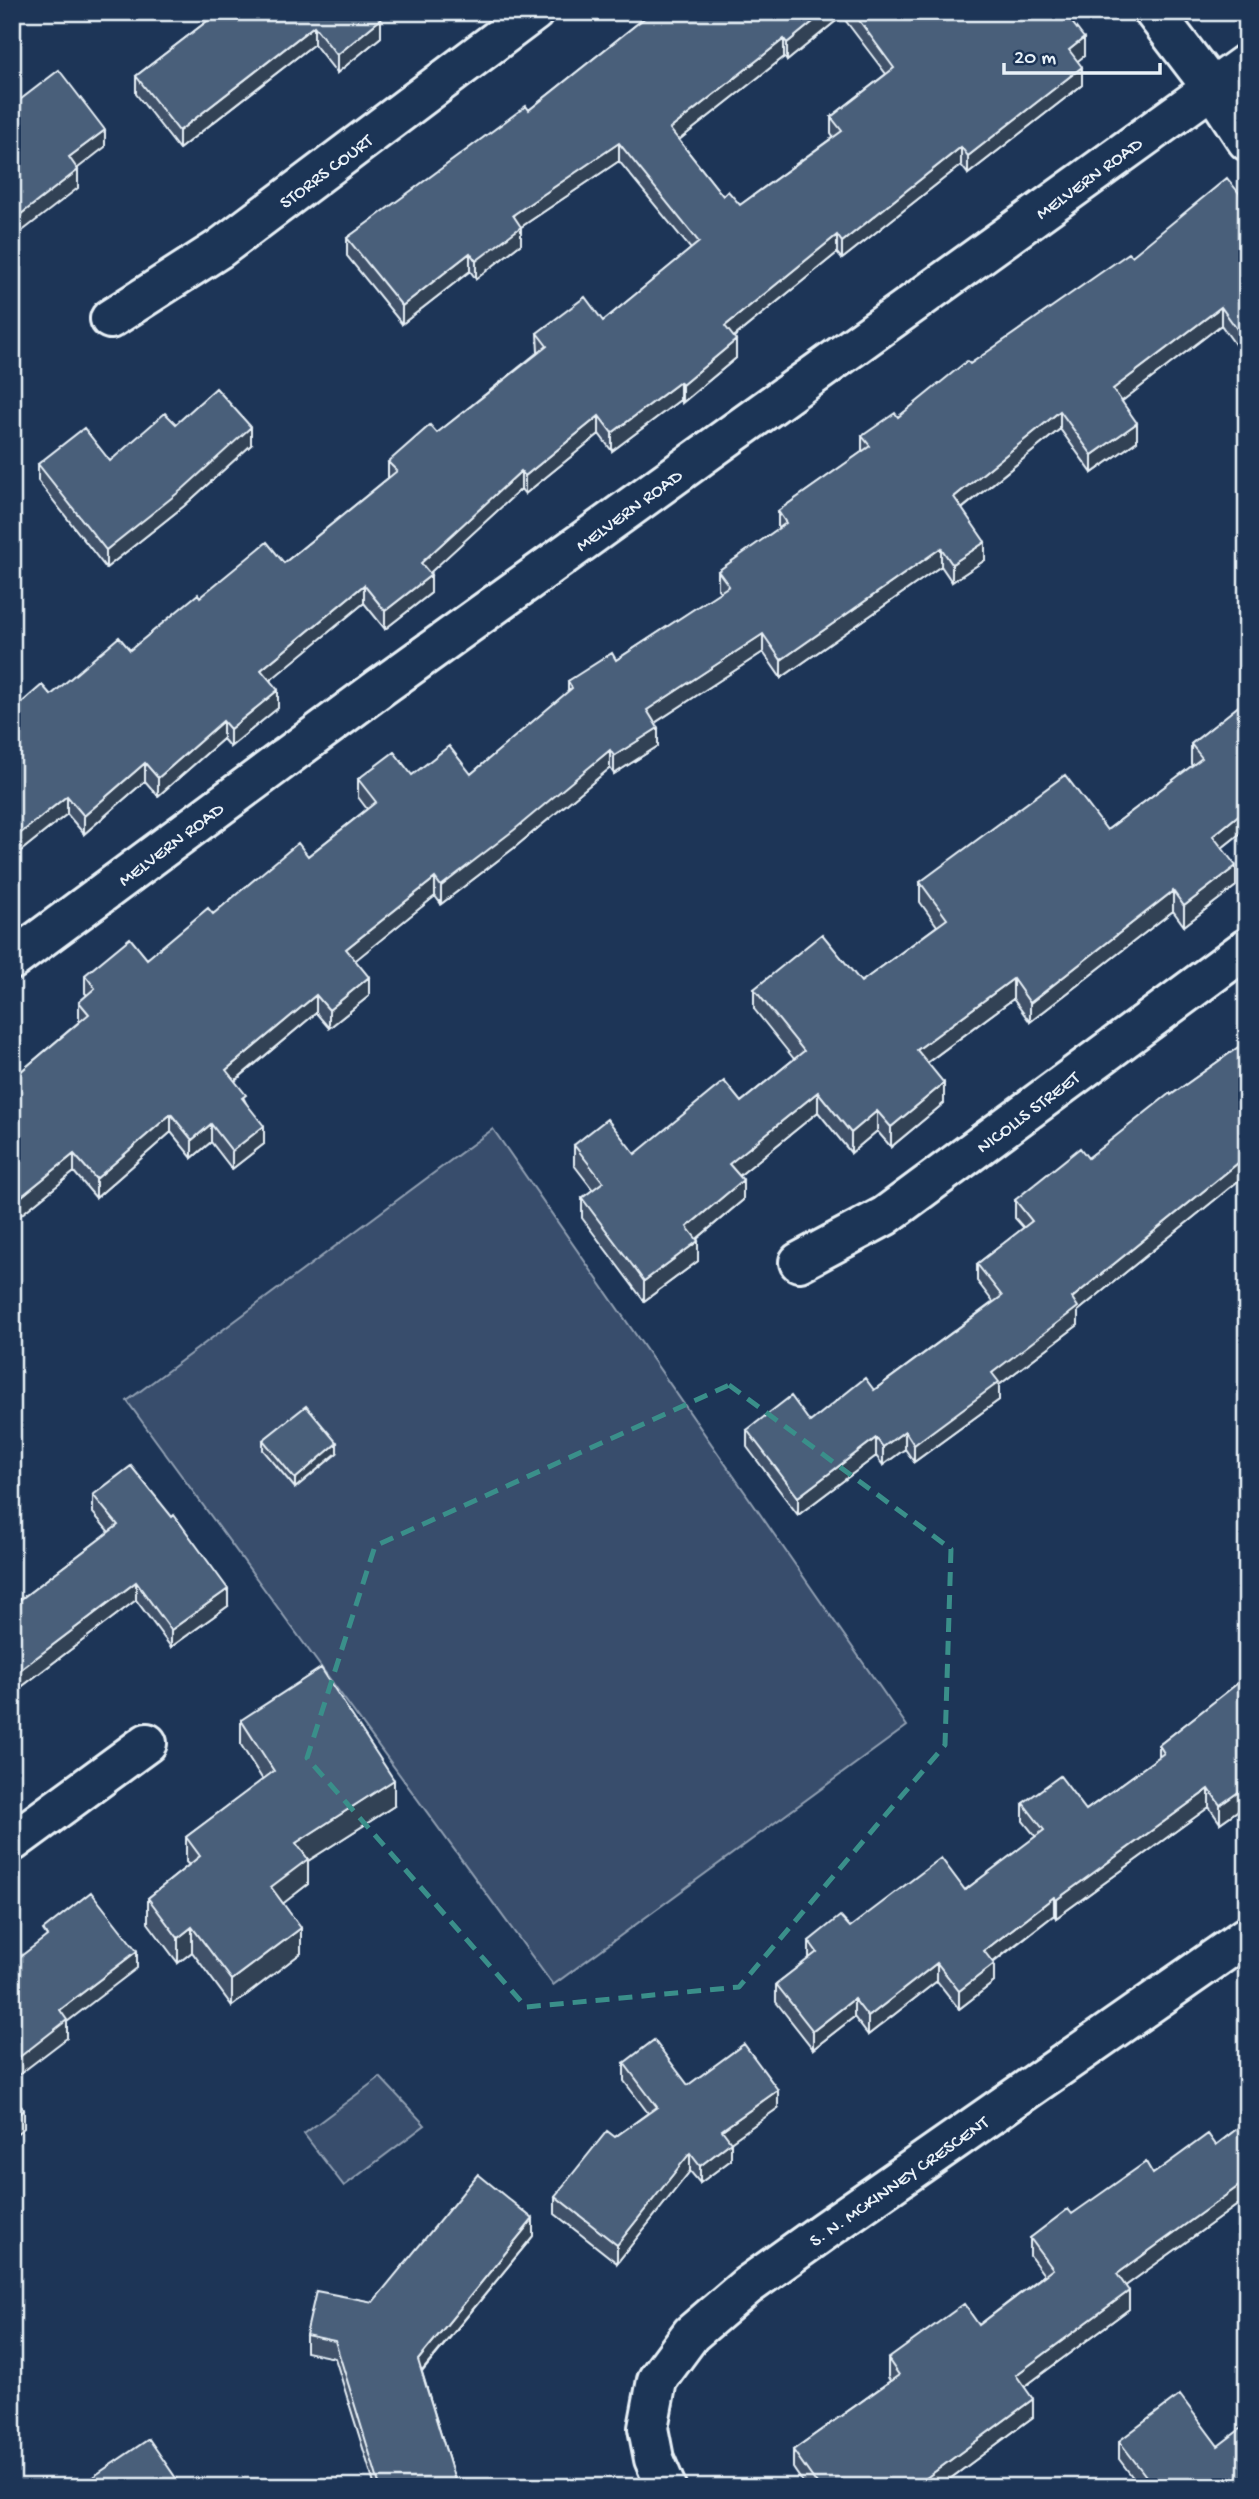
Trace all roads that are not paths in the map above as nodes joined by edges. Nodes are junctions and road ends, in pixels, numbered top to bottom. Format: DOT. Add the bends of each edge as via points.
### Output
graph roads {
  1 [pos="534,12"];
  2 [pos="1154,12"];
  3 [pos="1247,63"];
  4 [pos="1212,88"];
  5 [pos="1247,141"];
  6 [pos="110,319"];
  7 [pos="1247,948"];
  8 [pos="12,960"];
  9 [pos="799,1262"];
  10 [pos="147,1743"];
  11 [pos="12,1842"];
  12 [pos="1247,1936"];
  13 [pos="666,2487"];
  1 -- 6 [label="street, STORRS COURT" via="219,249"];
  2 -- 4 [label="street"];
  3 -- 4 [label="street, MELVERN ROAD"];
  4 -- 5 [label="street"];
  4 -- 8 [label="street, MELVERN ROAD" via="378,689"];
  7 -- 9 [label="street, NICOLLS STREET" via="885,1216"];
  10 -- 11 [label="street"];
  12 -- 13 [label="street, S. N. MCKINNEY CRESCENT" via="747,2286 691,2334 657,2380 649,2428 654,2459"];
}
